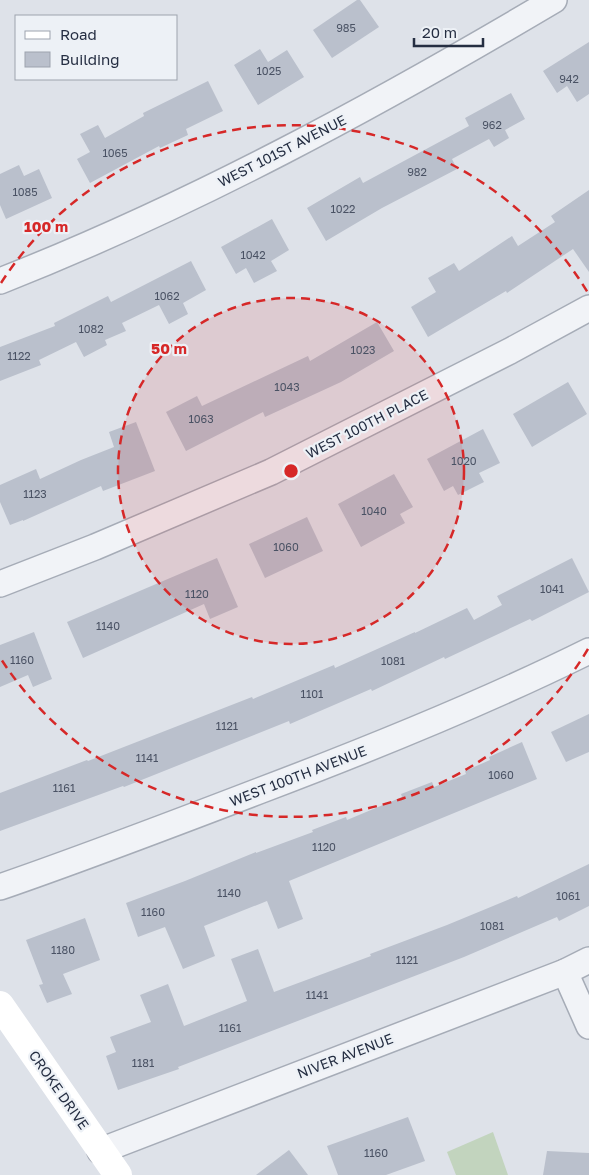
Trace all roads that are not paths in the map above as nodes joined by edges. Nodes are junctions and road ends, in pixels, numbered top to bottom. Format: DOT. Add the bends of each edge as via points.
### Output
graph roads {
  1 [pos="554,0"];
  2 [pos="0,281"];
  3 [pos="589,308"];
  4 [pos="0,584"];
  5 [pos="589,651"];
  6 [pos="0,887"];
  7 [pos="589,960"];
  8 [pos="564,972"];
  9 [pos="0,1005"];
  10 [pos="589,1026"];
  11 [pos="100,1151"];
  12 [pos="118,1175"];
  1 -- 2 [label="street, WEST 101ST AVENUE" via="303,142 175,206"];
  3 -- 4 [label="street, WEST 100TH PLACE" via="270,472"];
  5 -- 6 [label="street, WEST 100TH AVENUE" via="370,748 109,849"];
  7 -- 8 [label="street, NIVER AVENUE"];
  8 -- 10 [label="street"];
  8 -- 11 [label="street, NIVER AVENUE"];
  9 -- 11 [label="street, CROKE DRIVE"];
  11 -- 12 [label="street, CROKE DRIVE"];
}
